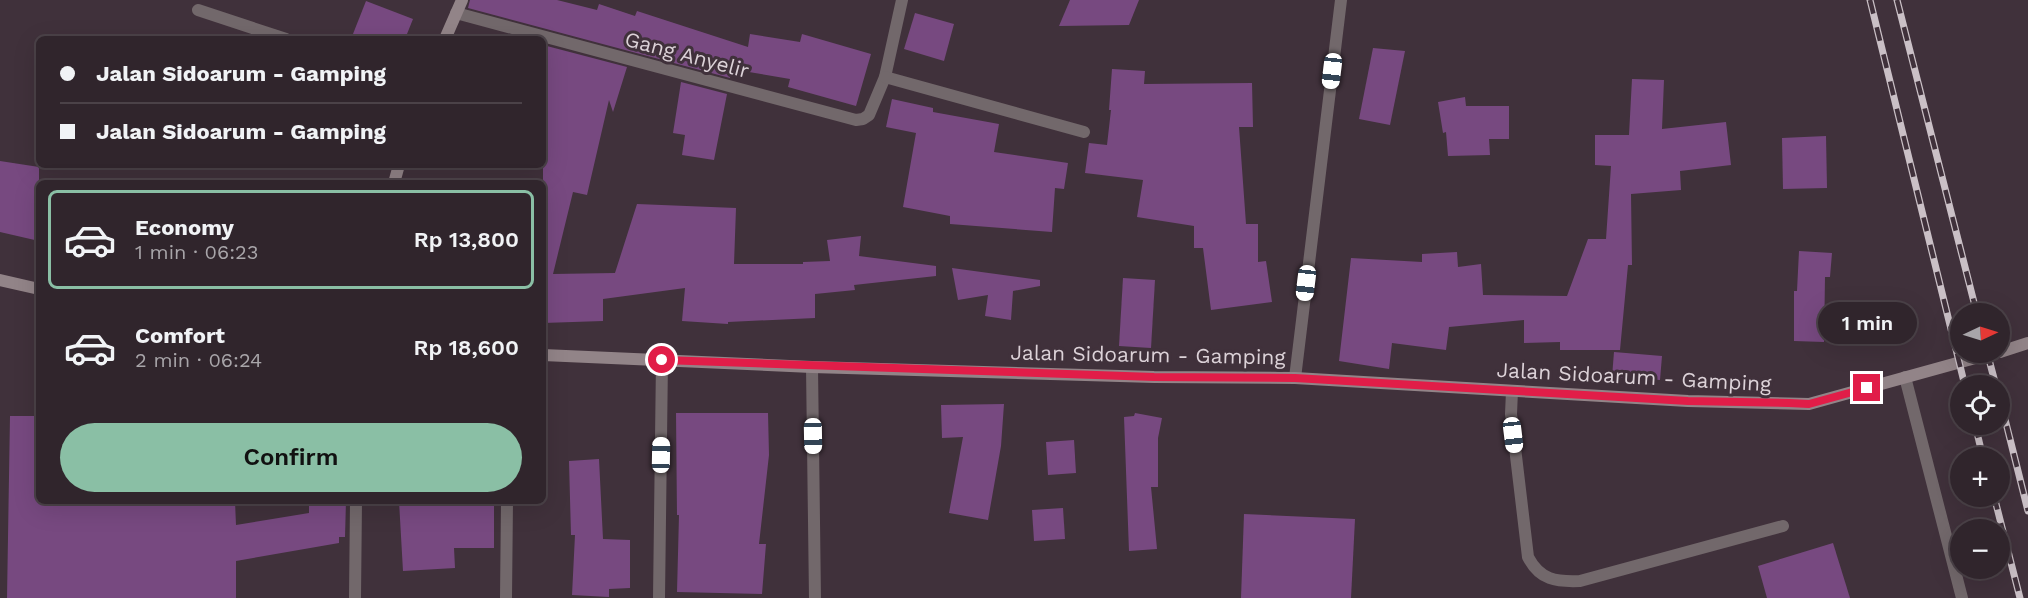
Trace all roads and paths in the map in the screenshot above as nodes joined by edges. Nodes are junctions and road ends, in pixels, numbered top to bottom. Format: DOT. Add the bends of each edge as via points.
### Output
graph roads {
  1 [pos="462,0"];
  2 [pos="902,0"];
  3 [pos="1341,0"];
  4 [pos="198,10"];
  5 [pos="456,13"];
  6 [pos="277,36"];
  7 [pos="446,36"];
  8 [pos="542,36"];
  9 [pos="546,37"];
  10 [pos="885,77"];
  11 [pos="1084,132"];
  12 [pos="0,280"];
  13 [pos="36,288"];
  14 [pos="2028,344"];
  15 [pos="2010,349"];
  16 [pos="546,355"];
  17 [pos="662,360"];
  18 [pos="1959,363"];
  19 [pos="812,367"];
  20 [pos="1295,378"];
  21 [pos="1905,378"];
  22 [pos="1512,391"];
  23 [pos="356,504"];
  24 [pos="507,504"];
  25 [pos="1783,526"];
  26 [pos="355,598"];
  27 [pos="506,598"];
  28 [pos="658,598"];
  29 [pos="816,598"];
  30 [pos="1962,598"];
  1 -- 5 [label="main road"];
  2 -- 10 [label="street, Gang Anyelir"];
  3 -- 20 [label="street"];
  4 -- 6 [label="street"];
  5 -- 7 [label="main road"];
  5 -- 8 [label="street, Gang Anyelir"];
  9 -- 10 [label="street, Gang Anyelir" via="856,120 869,115"];
  10 -- 11 [label="street"];
  12 -- 13 [label="main road"];
  14 -- 15 [label="main road, Jalan Sidoarum - Gamping"];
  16 -- 17 [label="main road, Jalan Sidoarum - Gamping"];
  17 -- 19 [label="main road, Jalan Sidoarum - Gamping"];
  17 -- 28 [label="street"];
  18 -- 21 [label="main road, Jalan Sidoarum - Gamping"];
  19 -- 20 [label="main road, Jalan Sidoarum - Gamping"];
  19 -- 29 [label="street"];
  20 -- 22 [label="main road, Jalan Sidoarum - Gamping"];
  21 -- 22 [label="main road, Jalan Sidoarum - Gamping" via="1809,404"];
  21 -- 30 [label="street"];
  22 -- 25 [label="street" via="1511,414 1528,557 1535,570 1548,578 1580,581"];
  23 -- 26 [label="street"];
  24 -- 27 [label="street"];
}
